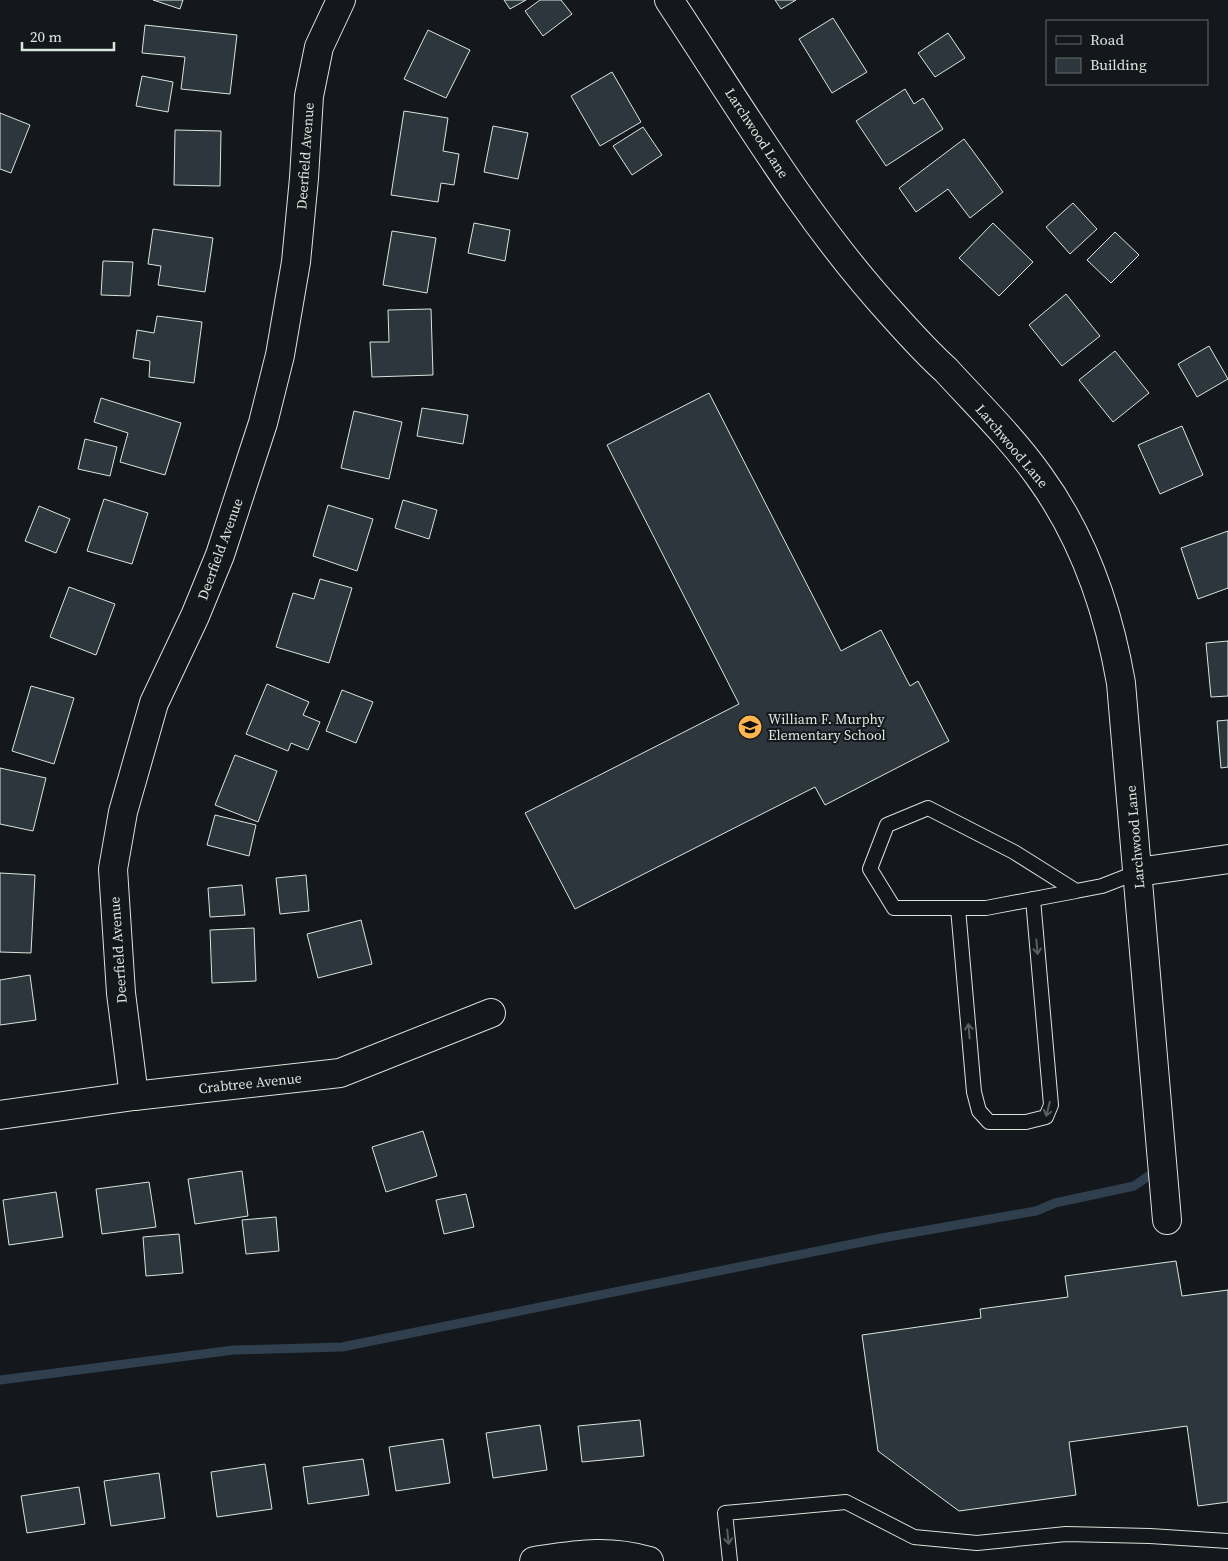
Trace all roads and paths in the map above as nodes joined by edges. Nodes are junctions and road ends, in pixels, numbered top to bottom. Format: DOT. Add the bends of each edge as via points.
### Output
graph roads {
  1 [pos="341,0"];
  2 [pos="669,0"];
  3 [pos="1228,859"];
  4 [pos="1138,872"];
  5 [pos="1076,891"];
  6 [pos="1033,899"];
  7 [pos="958,908"];
  8 [pos="491,1013"];
  9 [pos="134,1096"];
  10 [pos="0,1115"];
  11 [pos="1167,1220"];
  12 [pos="1228,1541"];
  13 [pos="534,1561"];
  14 [pos="649,1561"];
  15 [pos="730,1561"];
  1 -- 9 [label="street, Deerfield Avenue" via="320,47 308,96 296,262 280,355 263,423 220,555 154,703 123,812 113,869 120,993"];
  2 -- 4 [label="street, Larchwood Lane" via="808,210 869,289 1022,453 1065,514 1089,563 1105,606 1114,644 1121,683"];
  3 -- 4 [label="street"];
  4 -- 5 [label="lane" via="1102,886"];
  4 -- 11 [label="street, Larchwood Lane"];
  5 -- 6 [label="lane"];
  5 -- 7 [label="lane" via="1014,852 928,808 887,825 870,870 894,908"];
  6 -- 7 [label="lane" via="986,908"];
  6 -- 7 [label="lane, one-way" via="1050,1105 1046,1117 1026,1122 989,1122 979,1111 974,1092"];
  8 -- 9 [label="street, Crabtree Avenue" via="340,1073"];
  9 -- 10 [label="street, Crabtree Avenue"];
  12 -- 15 [label="lane, one-way" via="1066,1534 977,1542 914,1536 846,1502 725,1513"];
  13 -- 14 [label="street" via="616,1553"];
}
